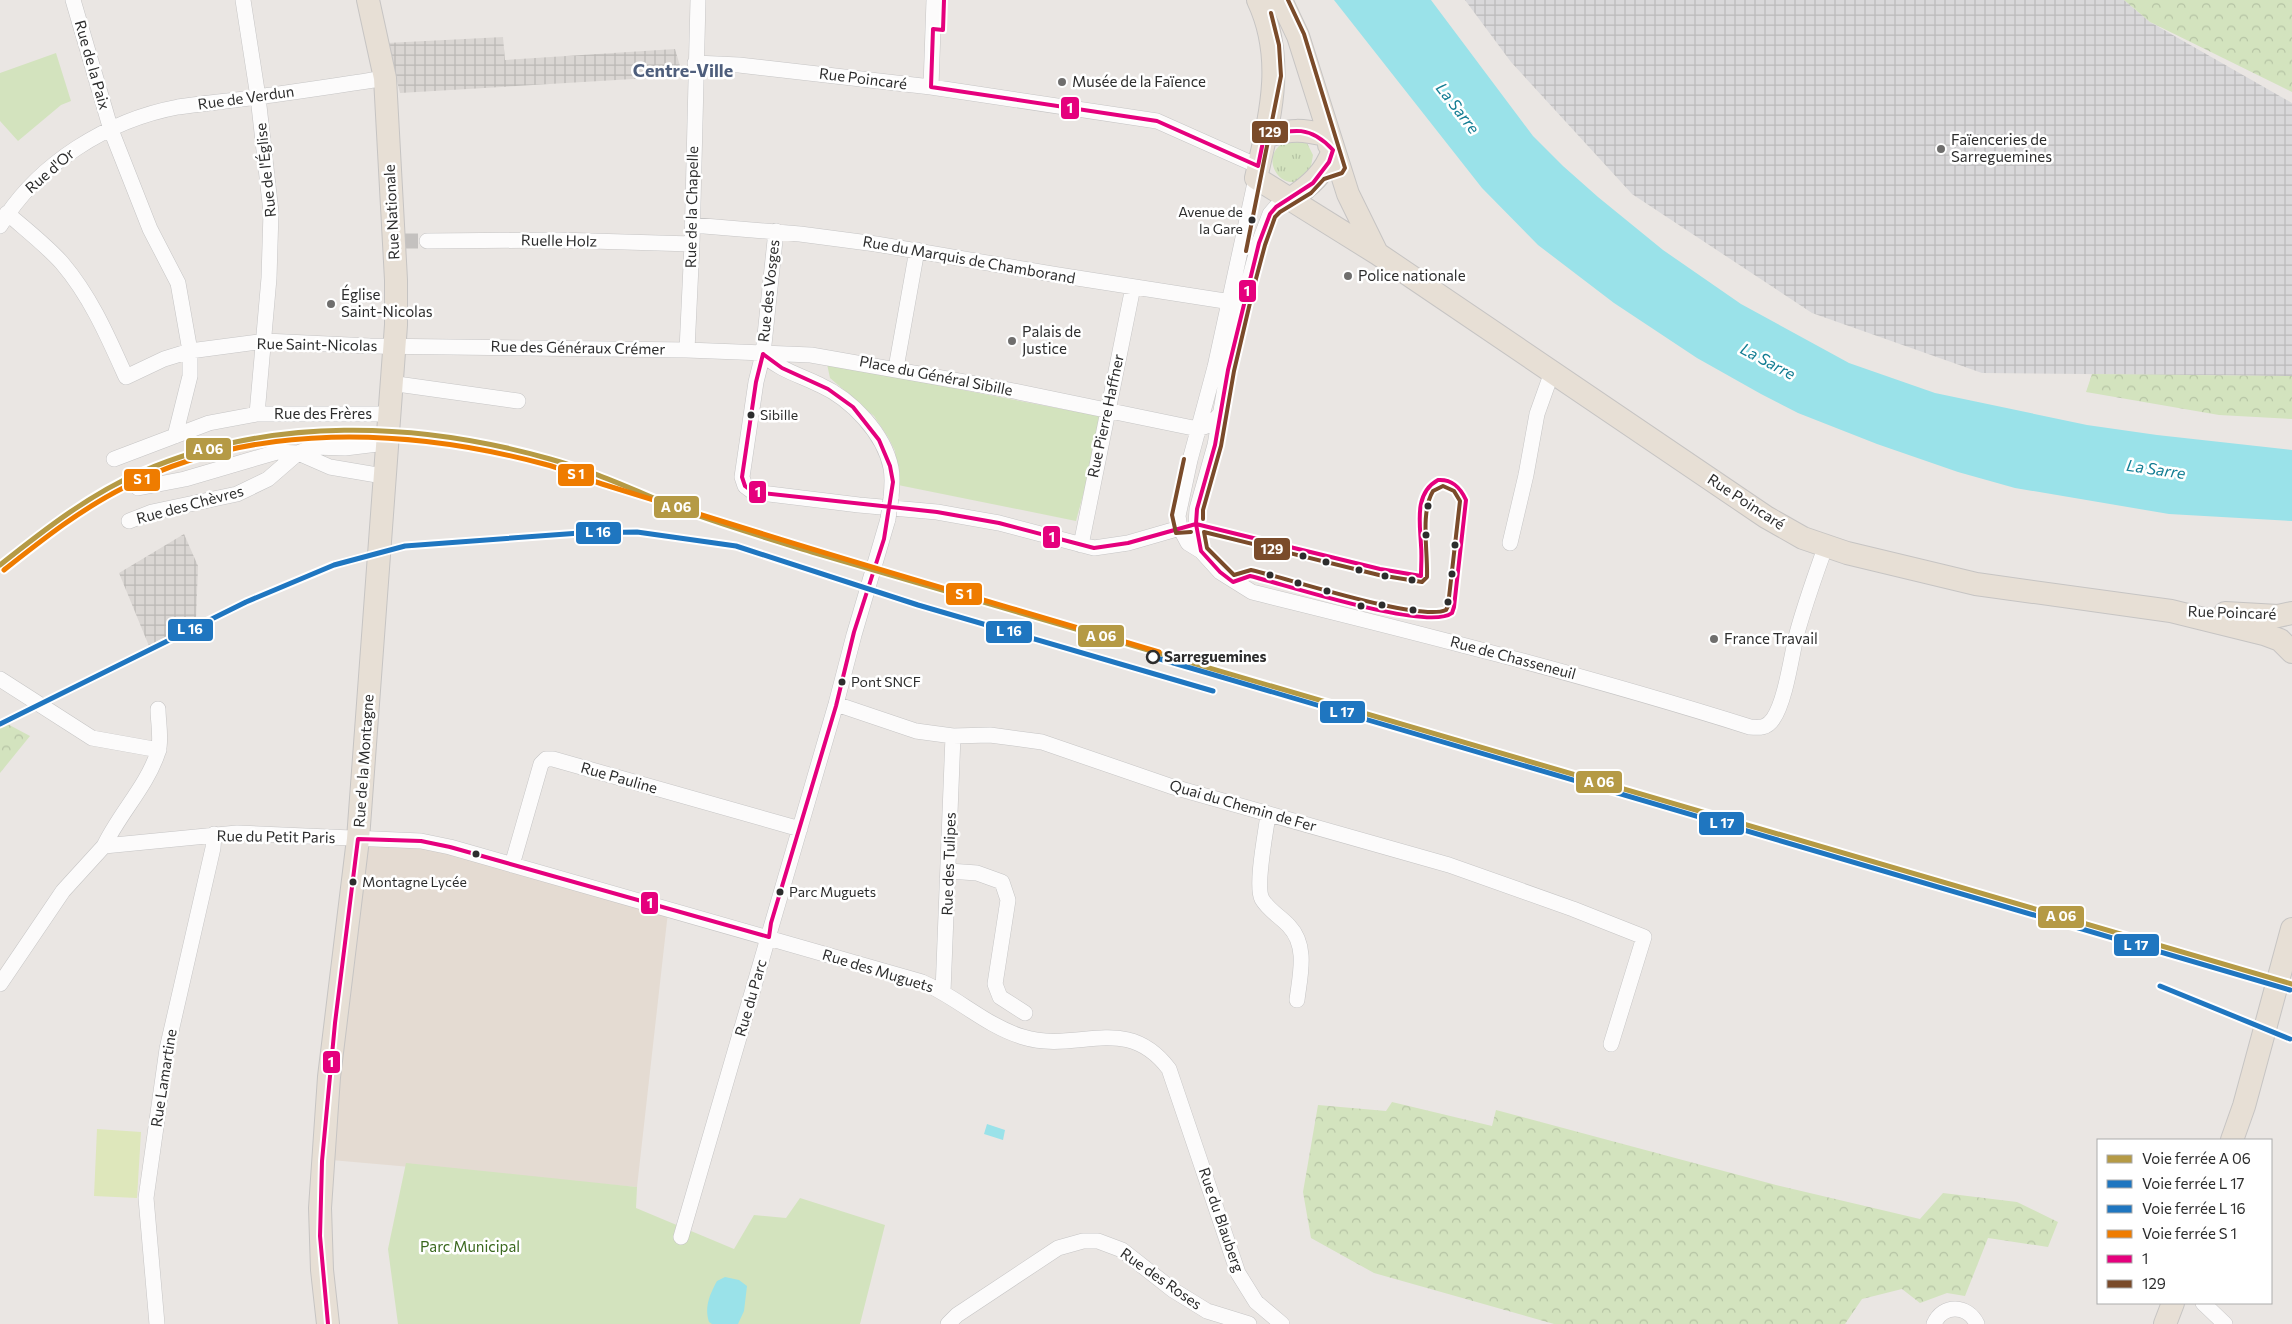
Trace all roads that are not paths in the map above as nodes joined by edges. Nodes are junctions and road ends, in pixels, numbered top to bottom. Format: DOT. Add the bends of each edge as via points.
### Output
graph roads {
  1 [pos="73,0"];
  2 [pos="243,0"];
  3 [pos="368,0"];
  4 [pos="698,0"];
  5 [pos="934,0"];
  6 [pos="1258,0"];
  7 [pos="1281,0"];
  8 [pos="695,63"];
  9 [pos="385,78"];
  10 [pos="931,87"];
  11 [pos="258,97"];
  12 [pos="111,130"];
  13 [pos="1264,137"];
  14 [pos="1327,152"];
  15 [pos="1257,172"];
  16 [pos="1290,199"];
  17 [pos="4,219"];
  18 [pos="692,225"];
  19 [pos="776,232"];
  20 [pos="427,240"];
  21 [pos="692,244"];
  22 [pos="917,250"];
  23 [pos="1378,254"];
  24 [pos="1132,287"];
  25 [pos="1229,301"];
  26 [pos="1244,304"];
  27 [pos="265,341"];
  28 [pos="394,346"];
  29 [pos="687,350"];
  30 [pos="190,351"];
  31 [pos="762,354"];
  32 [pos="896,368"];
  33 [pos="1552,372"];
  34 [pos="390,383"];
  35 [pos="518,401"];
  36 [pos="1107,410"];
  37 [pos="257,414"];
  38 [pos="1219,415"];
  39 [pos="387,429"];
  40 [pos="1198,429"];
  41 [pos="174,436"];
  42 [pos="298,453"];
  43 [pos="114,460"];
  44 [pos="383,476"];
  45 [pos="138,488"];
  46 [pos="129,521"];
  47 [pos="1180,528"];
  48 [pos="1510,543"];
  49 [pos="1081,545"];
  50 [pos="1826,545"];
  51 [pos="1201,551"];
  52 [pos="2171,611"];
  53 [pos="2292,614"];
  54 [pos="2292,652"];
  55 [pos="0,679"];
  56 [pos="836,704"];
  57 [pos="158,709"];
  58 [pos="953,736"];
  59 [pos="159,750"];
  60 [pos="1268,815"];
  61 [pos="800,829"];
  62 [pos="214,834"];
  63 [pos="358,839"];
  64 [pos="104,846"];
  65 [pos="512,865"];
  66 [pos="949,871"];
  67 [pos="2292,929"];
  68 [pos="770,937"];
  69 [pos="0,984"];
  70 [pos="944,992"];
  71 [pos="1297,1000"];
  72 [pos="1025,1013"];
  73 [pos="1611,1044"];
  74 [pos="1190,1131"];
  75 [pos="2232,1139"];
  76 [pos="681,1238"];
  77 [pos="2173,1304"];
  78 [pos="2204,1304"];
  79 [pos="1272,1322"];
  80 [pos="157,1324"];
  81 [pos="328,1324"];
  82 [pos="948,1324"];
  83 [pos="1249,1324"];
  84 [pos="1934,1324"];
  85 [pos="1977,1324"];
  86 [pos="2165,1324"];
  87 [pos="2225,1324"];
  1 -- 12 [label="street, Rue de la Paix"];
  2 -- 11 [label="street, Rue de l'Église"];
  3 -- 9 [label="main road, Rue Nationale"];
  4 -- 8 [label="street, Rue de la Chapelle"];
  5 -- 10 [label="street"];
  6 -- 13 [label="main road" via="1270,32 1274,59 1273,92"];
  7 -- 14 [label="main road, Rue Poincaré" via="1298,36"];
  8 -- 10 [label="street, Rue Poincaré" via="739,64"];
  8 -- 18 [label="street, Rue de la Chapelle"];
  9 -- 11 [label="street, Rue de Verdun"];
  9 -- 28 [label="main road, Rue Nationale" via="398,241"];
  10 -- 15 [label="street, Rue Poincaré" via="1156,120"];
  11 -- 12 [label="street, Rue de Verdun" via="178,108 140,117"];
  11 -- 27 [label="street, Rue de l'Église" via="271,212"];
  12 -- 17 [label="street, Rue d'Or" via="76,148 47,170"];
  12 -- 30 [label="street, Rue de la Paix" via="150,229 178,283"];
  13 -- 14 [label="main road" via="1294,130"];
  13 -- 15 [label="main road"];
  14 -- 16 [label="main road" via="1307,188"];
  14 -- 23 [label="main road, Rue Poincaré"];
  15 -- 16 [label="main road"];
  15 -- 25 [label="street"];
  16 -- 23 [label="main road, Rue Poincaré"];
  16 -- 26 [label="street" via="1270,214 1259,243"];
  17 -- 30 [label="street, Rue Saint-Nicolas" via="61,262 98,315 126,377"];
  18 -- 19 [label="street, Rue du Marquis de Chamborand"];
  18 -- 21 [label="street, Rue de la Chapelle"];
  19 -- 22 [label="street, Rue du Marquis de Chamborand"];
  19 -- 31 [label="street, Rue des Vosges"];
  20 -- 21 [label="street, Ruelle Holz"];
  21 -- 29 [label="street, Rue de la Chapelle"];
  22 -- 24 [label="street, Rue du Marquis de Chamborand"];
  22 -- 32 [label="street"];
  23 -- 33 [label="main road, Rue Poincaré"];
  24 -- 25 [label="street, Rue du Marquis de Chamborand"];
  24 -- 36 [label="street, Rue Pierre Haffner"];
  25 -- 26 [label="street, Rue du Marquis de Chamborand"];
  25 -- 40 [label="street"];
  26 -- 38 [label="street"];
  27 -- 28 [label="street, Rue Saint-Nicolas"];
  27 -- 30 [label="street, Rue Saint-Nicolas"];
  27 -- 37 [label="street, Rue des Frères"];
  28 -- 29 [label="street, Rue des Généraux Crémer"];
  28 -- 34 [label="main road, Rue de la Montagne"];
  29 -- 31 [label="street, Rue des Généraux Crémer"];
  30 -- 41 [label="street, Rue de la Paix" via="190,376"];
  31 -- 32 [label="street, Place du Général Sibille" via="831,356"];
  31 -- 49 [label="street, Rue des Vosges" via="742,477 745,486 753,492 937,512"];
  31 -- 56 [label="street, Rue du Parc, bridge" via="782,369 833,392 860,415 879,440 891,466 893,481 883,539"];
  32 -- 36 [label="street, Place du Général Sibille"];
  33 -- 48 [label="street" via="1537,414"];
  33 -- 50 [label="main road, Rue Poincaré" via="1766,517 1803,538"];
  34 -- 35 [label="street"];
  34 -- 39 [label="main road, Rue de la Montagne"];
  36 -- 40 [label="street, Place du Général Sibille"];
  36 -- 49 [label="street, Rue Pierre Haffner"];
  37 -- 39 [label="street, Rue des Frères"];
  37 -- 41 [label="street, Rue des Frères" via="209,423"];
  38 -- 40 [label="street" via="1210,425"];
  38 -- 51 [label="street" via="1215,445 1196,509"];
  39 -- 42 [label="street, Rue des Chèvres" via="345,448 313,447"];
  39 -- 44 [label="main road, Rue de la Montagne"];
  40 -- 47 [label="street" via="1180,510"];
  41 -- 43 [label="street, Rue des Frères"];
  42 -- 44 [label="street, Rue des Chèvres" via="330,467"];
  42 -- 45 [label="street, Rue des Chèvres" via="277,452 184,479"];
  42 -- 46 [label="street, Rue des Chèvres" via="268,479 237,494 152,512"];
  44 -- 63 [label="main road, Rue de la Montagne"];
  47 -- 49 [label="street, Rue des Vosges" via="1111,547"];
  47 -- 51 [label="street, Rue de Chasseneuil" via="1188,543"];
  50 -- 51 [label="street, Rue de Chasseneuil" via="1798,630 1780,703 1769,725 1760,728 1469,646 1255,593 1220,572"];
  50 -- 52 [label="main road, Rue Poincaré" via="1976,584"];
  52 -- 53 [label="main road, Rue Poincaré"];
  52 -- 54 [label="main road, Rue Poincaré" via="2264,634 2280,640"];
  55 -- 59 [label="street" via="92,738"];
  56 -- 58 [label="street, Quai du Chemin de Fer" via="916,731"];
  56 -- 61 [label="street, Rue du Parc"];
  57 -- 59 [label="street"];
  58 -- 60 [label="street, Quai du Chemin de Fer" via="990,735 1042,742 1170,786"];
  58 -- 66 [label="street, Rue des Tulipes"];
  59 -- 64 [label="street" via="148,775 112,828"];
  60 -- 71 [label="street" via="1261,898 1300,939"];
  60 -- 73 [label="street, Quai du Chemin de Fer" via="1449,865 1644,937"];
  61 -- 65 [label="street, Rue Pauline" via="546,759 541,764"];
  61 -- 68 [label="street, Rue du Parc"];
  62 -- 63 [label="street, Rue du Petit Paris"];
  62 -- 64 [label="street, Rue du Petit Paris"];
  62 -- 80 [label="street, Rue Lamartine" via="167,1048 146,1198"];
  63 -- 65 [label="street, Rue du Petit Paris" via="422,841"];
  63 -- 81 [label="main road, Rue de la Montagne" via="329,1077 320,1208"];
  64 -- 69 [label="street" via="63,891"];
  65 -- 68 [label="street, Rue des Muguets"];
  66 -- 70 [label="street, Rue des Tulipes"];
  66 -- 72 [label="street" via="976,874 1002,882 1008,900 995,984 1000,997"];
  67 -- 75 [label="main road"];
  68 -- 70 [label="street, Rue des Muguets" via="922,982"];
  68 -- 76 [label="street, Rue du Parc"];
  70 -- 74 [label="street, Rue des Muguets" via="990,1022 1024,1038 1051,1042 1112,1038 1140,1043 1152,1050 1169,1069"];
  74 -- 79 [label="street, Rue du Blauberg" via="1238,1273"];
  77 -- 86 [label="main road"];
  78 -- 87 [label="street"];
  82 -- 83 [label="street, Rue des Roses" via="1058,1248 1083,1241 1098,1241 1122,1250 1207,1312"];
  84 -- 85 [label="street" via="1940,1315 1953,1309 1968,1312"];
}
